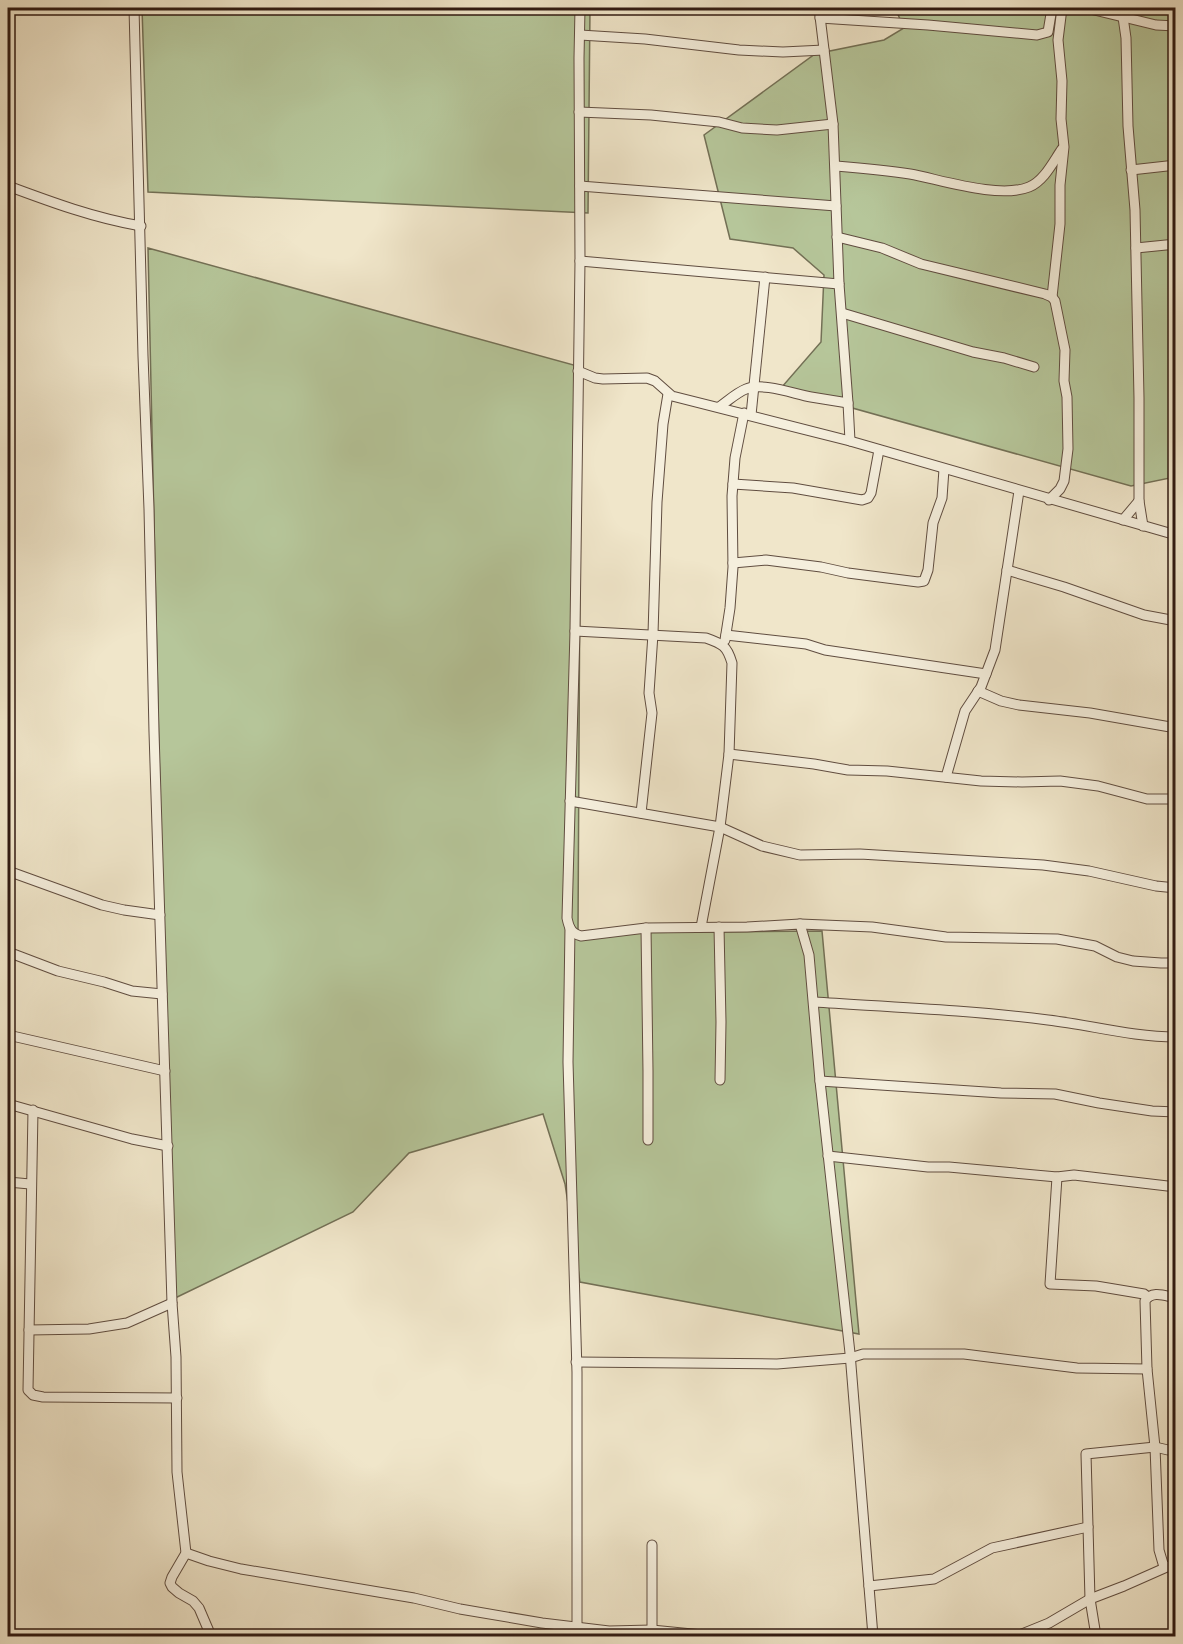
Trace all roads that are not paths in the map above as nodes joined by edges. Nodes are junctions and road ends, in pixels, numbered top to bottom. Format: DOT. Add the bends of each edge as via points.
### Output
graph roads {
  1 [pos="134,8"];
  2 [pos="580,8"];
  3 [pos="1052,8"];
  4 [pos="1062,8"];
  5 [pos="1086,8"];
  6 [pos="1115,8"];
  7 [pos="820,13"];
  8 [pos="1123,17"];
  9 [pos="1176,26"];
  10 [pos="580,34"];
  11 [pos="824,51"];
  12 [pos="579,112"];
  13 [pos="833,124"];
  14 [pos="1064,147"];
  15 [pos="1176,165"];
  16 [pos="836,166"];
  17 [pos="1131,170"];
  18 [pos="8,186"];
  19 [pos="580,186"];
  20 [pos="836,206"];
  21 [pos="141,226"];
  22 [pos="837,237"];
  23 [pos="1176,244"];
  24 [pos="1136,248"];
  25 [pos="580,261"];
  26 [pos="765,277"];
  27 [pos="839,284"];
  28 [pos="1052,297"];
  29 [pos="842,313"];
  30 [pos="1034,367"];
  31 [pos="578,371"];
  32 [pos="754,387"];
  33 [pos="668,394"];
  34 [pos="848,403"];
  35 [pos="719,407"];
  36 [pos="747,414"];
  37 [pos="850,441"];
  38 [pos="879,450"];
  39 [pos="944,469"];
  40 [pos="733,483"];
  41 [pos="1018,491"];
  42 [pos="1049,500"];
  43 [pos="1139,501"];
  44 [pos="1122,520"];
  45 [pos="1143,526"];
  46 [pos="1176,535"];
  47 [pos="733,563"];
  48 [pos="1007,570"];
  49 [pos="1176,621"];
  50 [pos="575,631"];
  51 [pos="653,634"];
  52 [pos="726,634"];
  53 [pos="724,646"];
  54 [pos="986,674"];
  55 [pos="978,691"];
  56 [pos="1176,728"];
  57 [pos="729,754"];
  58 [pos="946,777"];
  59 [pos="1176,799"];
  60 [pos="570,801"];
  61 [pos="641,813"];
  62 [pos="720,827"];
  63 [pos="8,871"];
  64 [pos="1176,888"];
  65 [pos="160,915"];
  66 [pos="800,924"];
  67 [pos="701,927"];
  68 [pos="719,927"];
  69 [pos="570,928"];
  70 [pos="646,928"];
  71 [pos="8,952"];
  72 [pos="1176,963"];
  73 [pos="162,994"];
  74 [pos="814,1002"];
  75 [pos="8,1035"];
  76 [pos="1176,1037"];
  77 [pos="165,1071"];
  78 [pos="720,1080"];
  79 [pos="820,1081"];
  80 [pos="8,1104"];
  81 [pos="33,1110"];
  82 [pos="1176,1112"];
  83 [pos="648,1140"];
  84 [pos="168,1146"];
  85 [pos="828,1156"];
  86 [pos="1057,1177"];
  87 [pos="8,1182"];
  88 [pos="30,1184"];
  89 [pos="1176,1187"];
  90 [pos="1148,1297"];
  91 [pos="1176,1298"];
  92 [pos="172,1303"];
  93 [pos="29,1330"];
  94 [pos="850,1358"];
  95 [pos="576,1362"];
  96 [pos="1148,1369"];
  97 [pos="177,1398"];
  98 [pos="1155,1447"];
  99 [pos="1176,1449"];
  100 [pos="1088,1527"];
  101 [pos="652,1545"];
  102 [pos="186,1553"];
  103 [pos="1176,1563"];
  104 [pos="1164,1567"];
  105 [pos="869,1586"];
  106 [pos="1090,1599"];
  107 [pos="577,1627"];
  108 [pos="652,1633"];
  109 [pos="211,1636"];
  110 [pos="712,1636"];
  111 [pos="873,1636"];
  112 [pos="1017,1636"];
  113 [pos="1096,1636"];
  1 -- 21 [label="street"];
  2 -- 10 [label="street"];
  3 -- 7 [label="street" via="1048,32 1036,35"];
  4 -- 14 [label="street" via="1058,40"];
  5 -- 8 [label="street"];
  6 -- 8 [label="street"];
  7 -- 11 [label="street"];
  8 -- 9 [label="street"];
  8 -- 17 [label="street"];
  10 -- 11 [label="street" via="738,50"];
  10 -- 12 [label="street"];
  11 -- 13 [label="street"];
  12 -- 13 [label="street" via="651,114 777,130"];
  12 -- 19 [label="street"];
  13 -- 16 [label="street"];
  14 -- 16 [label="street" via="1042,178 1018,191"];
  14 -- 28 [label="street"];
  15 -- 17 [label="street"];
  16 -- 20 [label="street"];
  17 -- 24 [label="street"];
  18 -- 21 [label="street" via="64,207"];
  19 -- 20 [label="street"];
  19 -- 25 [label="street"];
  20 -- 22 [label="street"];
  21 -- 65 [label="street"];
  22 -- 27 [label="street"];
  22 -- 28 [label="street" via="882,248 921,264"];
  23 -- 24 [label="street"];
  24 -- 43 [label="street"];
  25 -- 26 [label="street"];
  25 -- 31 [label="street"];
  26 -- 27 [label="street"];
  26 -- 32 [label="street"];
  27 -- 29 [label="street"];
  28 -- 42 [label="street" via="1065,350 1068,449 1064,482"];
  29 -- 30 [label="street"];
  29 -- 34 [label="street"];
  31 -- 33 [label="street" via="603,379 647,378"];
  31 -- 50 [label="street"];
  32 -- 34 [label="street"];
  32 -- 35 [label="street"];
  32 -- 36 [label="street"];
  33 -- 35 [label="street"];
  33 -- 51 [label="street" via="657,502"];
  34 -- 37 [label="street"];
  35 -- 36 [label="street"];
  36 -- 37 [label="street"];
  36 -- 40 [label="street" via="735,458"];
  37 -- 38 [label="street"];
  38 -- 39 [label="street"];
  38 -- 40 [label="street" via="871,493 862,500"];
  39 -- 41 [label="street"];
  39 -- 47 [label="street" via="942,498 933,524 924,581 766,560"];
  40 -- 47 [label="street"];
  41 -- 42 [label="street"];
  41 -- 48 [label="street"];
  42 -- 44 [label="street"];
  43 -- 44 [label="street"];
  43 -- 45 [label="street"];
  44 -- 45 [label="street"];
  45 -- 46 [label="street"];
  47 -- 52 [label="street"];
  48 -- 49 [label="street" via="1131,611"];
  48 -- 54 [label="street" via="997,642"];
  50 -- 51 [label="street"];
  50 -- 60 [label="street"];
  51 -- 53 [label="street" via="706,638"];
  51 -- 61 [label="street" via="649,693 652,713"];
  52 -- 53 [label="street"];
  52 -- 54 [label="street"];
  53 -- 57 [label="street" via="732,663"];
  54 -- 55 [label="street"];
  55 -- 56 [label="street" via="1019,705"];
  55 -- 58 [label="street" via="965,711"];
  57 -- 58 [label="street" via="848,770"];
  57 -- 62 [label="street"];
  58 -- 59 [label="street" via="1060,782 1098,786 1147,799"];
  60 -- 61 [label="street"];
  60 -- 69 [label="street"];
  61 -- 62 [label="street"];
  62 -- 64 [label="street" via="762,846 800,855 1043,865"];
  62 -- 67 [label="street"];
  63 -- 65 [label="street" via="102,905"];
  65 -- 73 [label="street"];
  66 -- 68 [label="street"];
  66 -- 72 [label="street" via="946,936 1057,939 1095,946 1133,961"];
  66 -- 74 [label="street" via="809,955"];
  67 -- 68 [label="street"];
  67 -- 70 [label="street"];
  68 -- 78 [label="street"];
  69 -- 70 [label="street" via="581,936"];
  69 -- 95 [label="street" via="568,1062"];
  70 -- 83 [label="street"];
  71 -- 73 [label="street" via="58,971 132,991"];
  73 -- 77 [label="street"];
  74 -- 76 [label="street" via="990,1014"];
  74 -- 79 [label="street"];
  75 -- 77 [label="street"];
  77 -- 84 [label="street"];
  79 -- 82 [label="street" via="1055,1094"];
  79 -- 85 [label="street"];
  80 -- 81 [label="street"];
  81 -- 84 [label="street"];
  81 -- 88 [label="street"];
  84 -- 92 [label="street"];
  85 -- 86 [label="street"];
  85 -- 94 [label="street"];
  86 -- 89 [label="street" via="1074,1175"];
  86 -- 90 [label="street" via="1050,1284 1096,1286"];
  87 -- 88 [label="street"];
  88 -- 93 [label="street"];
  90 -- 91 [label="street" via="1153,1294"];
  90 -- 96 [label="street"];
  92 -- 93 [label="street" via="127,1323 89,1329"];
  92 -- 97 [label="street"];
  93 -- 97 [label="street" via="28,1390 33,1395"];
  94 -- 95 [label="street" via="777,1364"];
  94 -- 96 [label="street" via="863,1354 964,1354 1077,1368"];
  94 -- 105 [label="street"];
  95 -- 107 [label="street"];
  96 -- 98 [label="street"];
  97 -- 102 [label="street" via="177,1472"];
  98 -- 99 [label="street"];
  98 -- 100 [label="street" via="1086,1454"];
  98 -- 104 [label="street" via="1159,1550"];
  100 -- 105 [label="street" via="992,1548 934,1579"];
  100 -- 106 [label="street"];
  101 -- 108 [label="street"];
  102 -- 107 [label="street" via="241,1569 414,1598 460,1610"];
  102 -- 109 [label="street" via="170,1583 199,1608"];
  103 -- 104 [label="street"];
  104 -- 106 [label="street"];
  105 -- 111 [label="street"];
  106 -- 112 [label="street"];
  106 -- 113 [label="street"];
  107 -- 108 [label="street"];
  108 -- 110 [label="street"];
}
